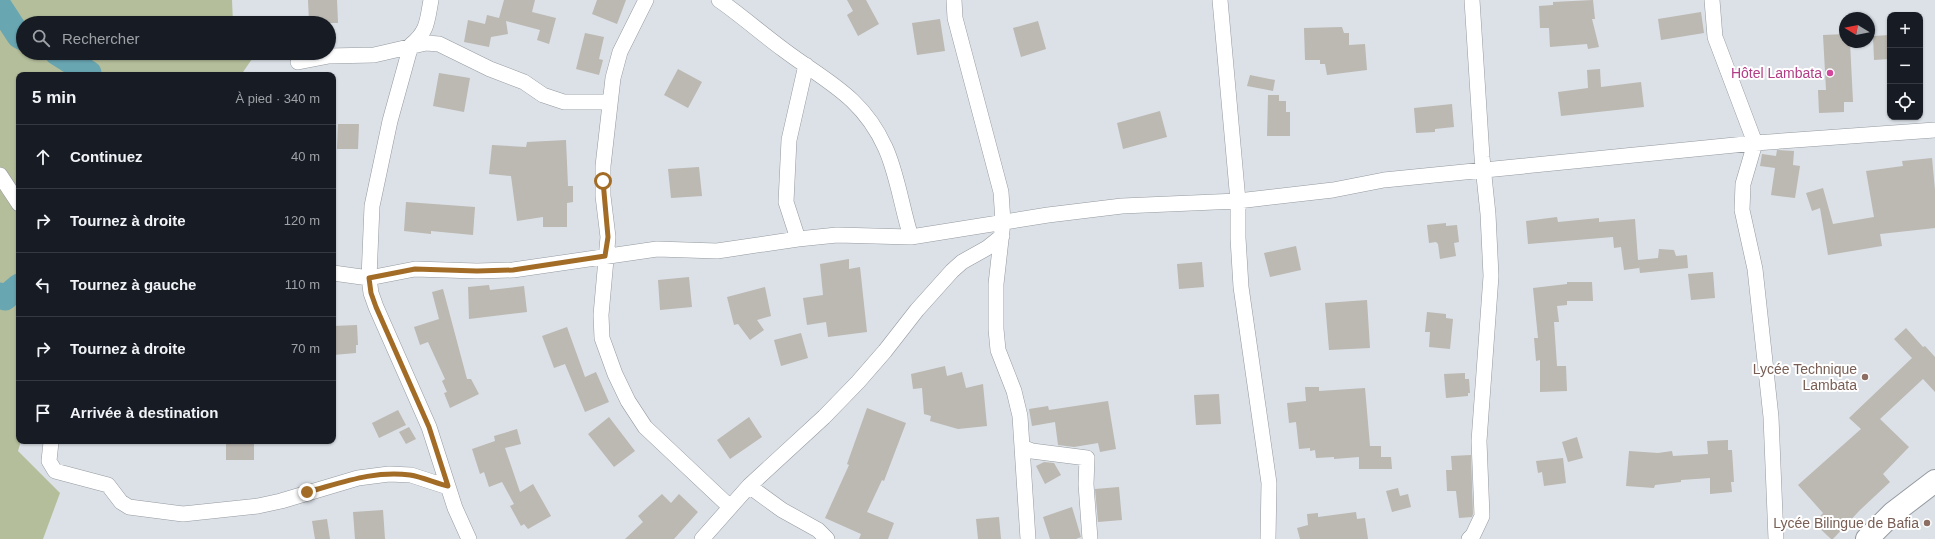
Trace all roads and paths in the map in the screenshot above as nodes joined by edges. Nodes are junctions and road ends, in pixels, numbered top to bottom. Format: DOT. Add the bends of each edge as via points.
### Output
graph roads {
  1 [pos="431,0"];
  2 [pos="646,0"];
  3 [pos="719,0"];
  4 [pos="954,0"];
  5 [pos="1220,0"];
  6 [pos="1472,0"];
  7 [pos="1712,0"];
  8 [pos="411,45"];
  9 [pos="336,56"];
  10 [pos="308,60"];
  11 [pos="298,62"];
  12 [pos="806,65"];
  13 [pos="610,102"];
  14 [pos="1935,130"];
  15 [pos="1755,143"];
  16 [pos="1483,170"];
  17 [pos="0,175"];
  18 [pos="16,199"];
  19 [pos="1238,201"];
  20 [pos="1003,229"];
  21 [pos="911,237"];
  22 [pos="798,239"];
  23 [pos="605,256"];
  24 [pos="336,273"];
  25 [pos="369,278"];
  26 [pos="50,444"];
  27 [pos="1022,447"];
  28 [pos="1935,481"];
  29 [pos="448,486"];
  30 [pos="749,486"];
  31 [pos="730,507"];
  32 [pos="1472,538"];
  33 [pos="469,539"];
  34 [pos="702,539"];
  35 [pos="827,539"];
  36 [pos="1028,539"];
  37 [pos="1090,539"];
  38 [pos="1268,539"];
  39 [pos="1776,539"];
  40 [pos="1867,539"];
  1 -- 8 [label="street" via="426,28 421,37"];
  2 -- 13 [label="street" via="620,52"];
  3 -- 12 [label="street"];
  4 -- 20 [label="street" via="955,18 1001,192"];
  5 -- 19 [label="street"];
  6 -- 16 [label="street"];
  7 -- 15 [label="street" via="1715,37"];
  8 -- 9 [label="street" via="374,55"];
  8 -- 13 [label="street" via="439,44 490,69 524,82 543,95 564,102"];
  8 -- 25 [label="street" via="388,128 372,206"];
  10 -- 11 [label="street"];
  12 -- 21 [label="street" via="847,94 862,109 873,126 885,147"];
  12 -- 22 [label="street" via="789,140 786,194 786,202"];
  13 -- 23 [label="street" via="603,166 603,196 608,237"];
  14 -- 15 [label="street"];
  15 -- 16 [label="street"];
  15 -- 39 [label="street" via="1743,184 1742,210 1754,268 1770,409"];
  16 -- 19 [label="street" via="1384,180 1333,190"];
  16 -- 32 [label="street" via="1488,214 1490,276 1479,441 1482,516"];
  17 -- 18 [label="street"];
  19 -- 20 [label="street" via="1122,206"];
  19 -- 38 [label="street" via="1241,288 1269,483"];
  20 -- 21 [label="street"];
  20 -- 27 [label="street" via="996,284 996,329 998,350 1014,391 1020,416"];
  20 -- 30 [label="street" via="987,248 962,262 952,271 858,382"];
  21 -- 22 [label="street" via="837,235"];
  22 -- 23 [label="street" via="718,251 657,249"];
  23 -- 25 [label="street" via="513,270 415,269"];
  23 -- 31 [label="street" via="602,338 605,351 622,387 645,427"];
  24 -- 25 [label="street"];
  25 -- 29 [label="street" via="376,307 429,427"];
  26 -- 29 [label="street" via="49,461 54,471 108,485 121,502 129,507 149,511 183,514 258,506 358,478 389,474 411,475"];
  27 -- 36 [label="street"];
  27 -- 37 [label="street" via="1032,451 1088,458 1086,484"];
  28 -- 40 [label="main road" via="1893,513"];
  29 -- 33 [label="street"];
  30 -- 31 [label="street"];
  30 -- 35 [label="street" via="782,510 818,530"];
  31 -- 34 [label="street"];
}
